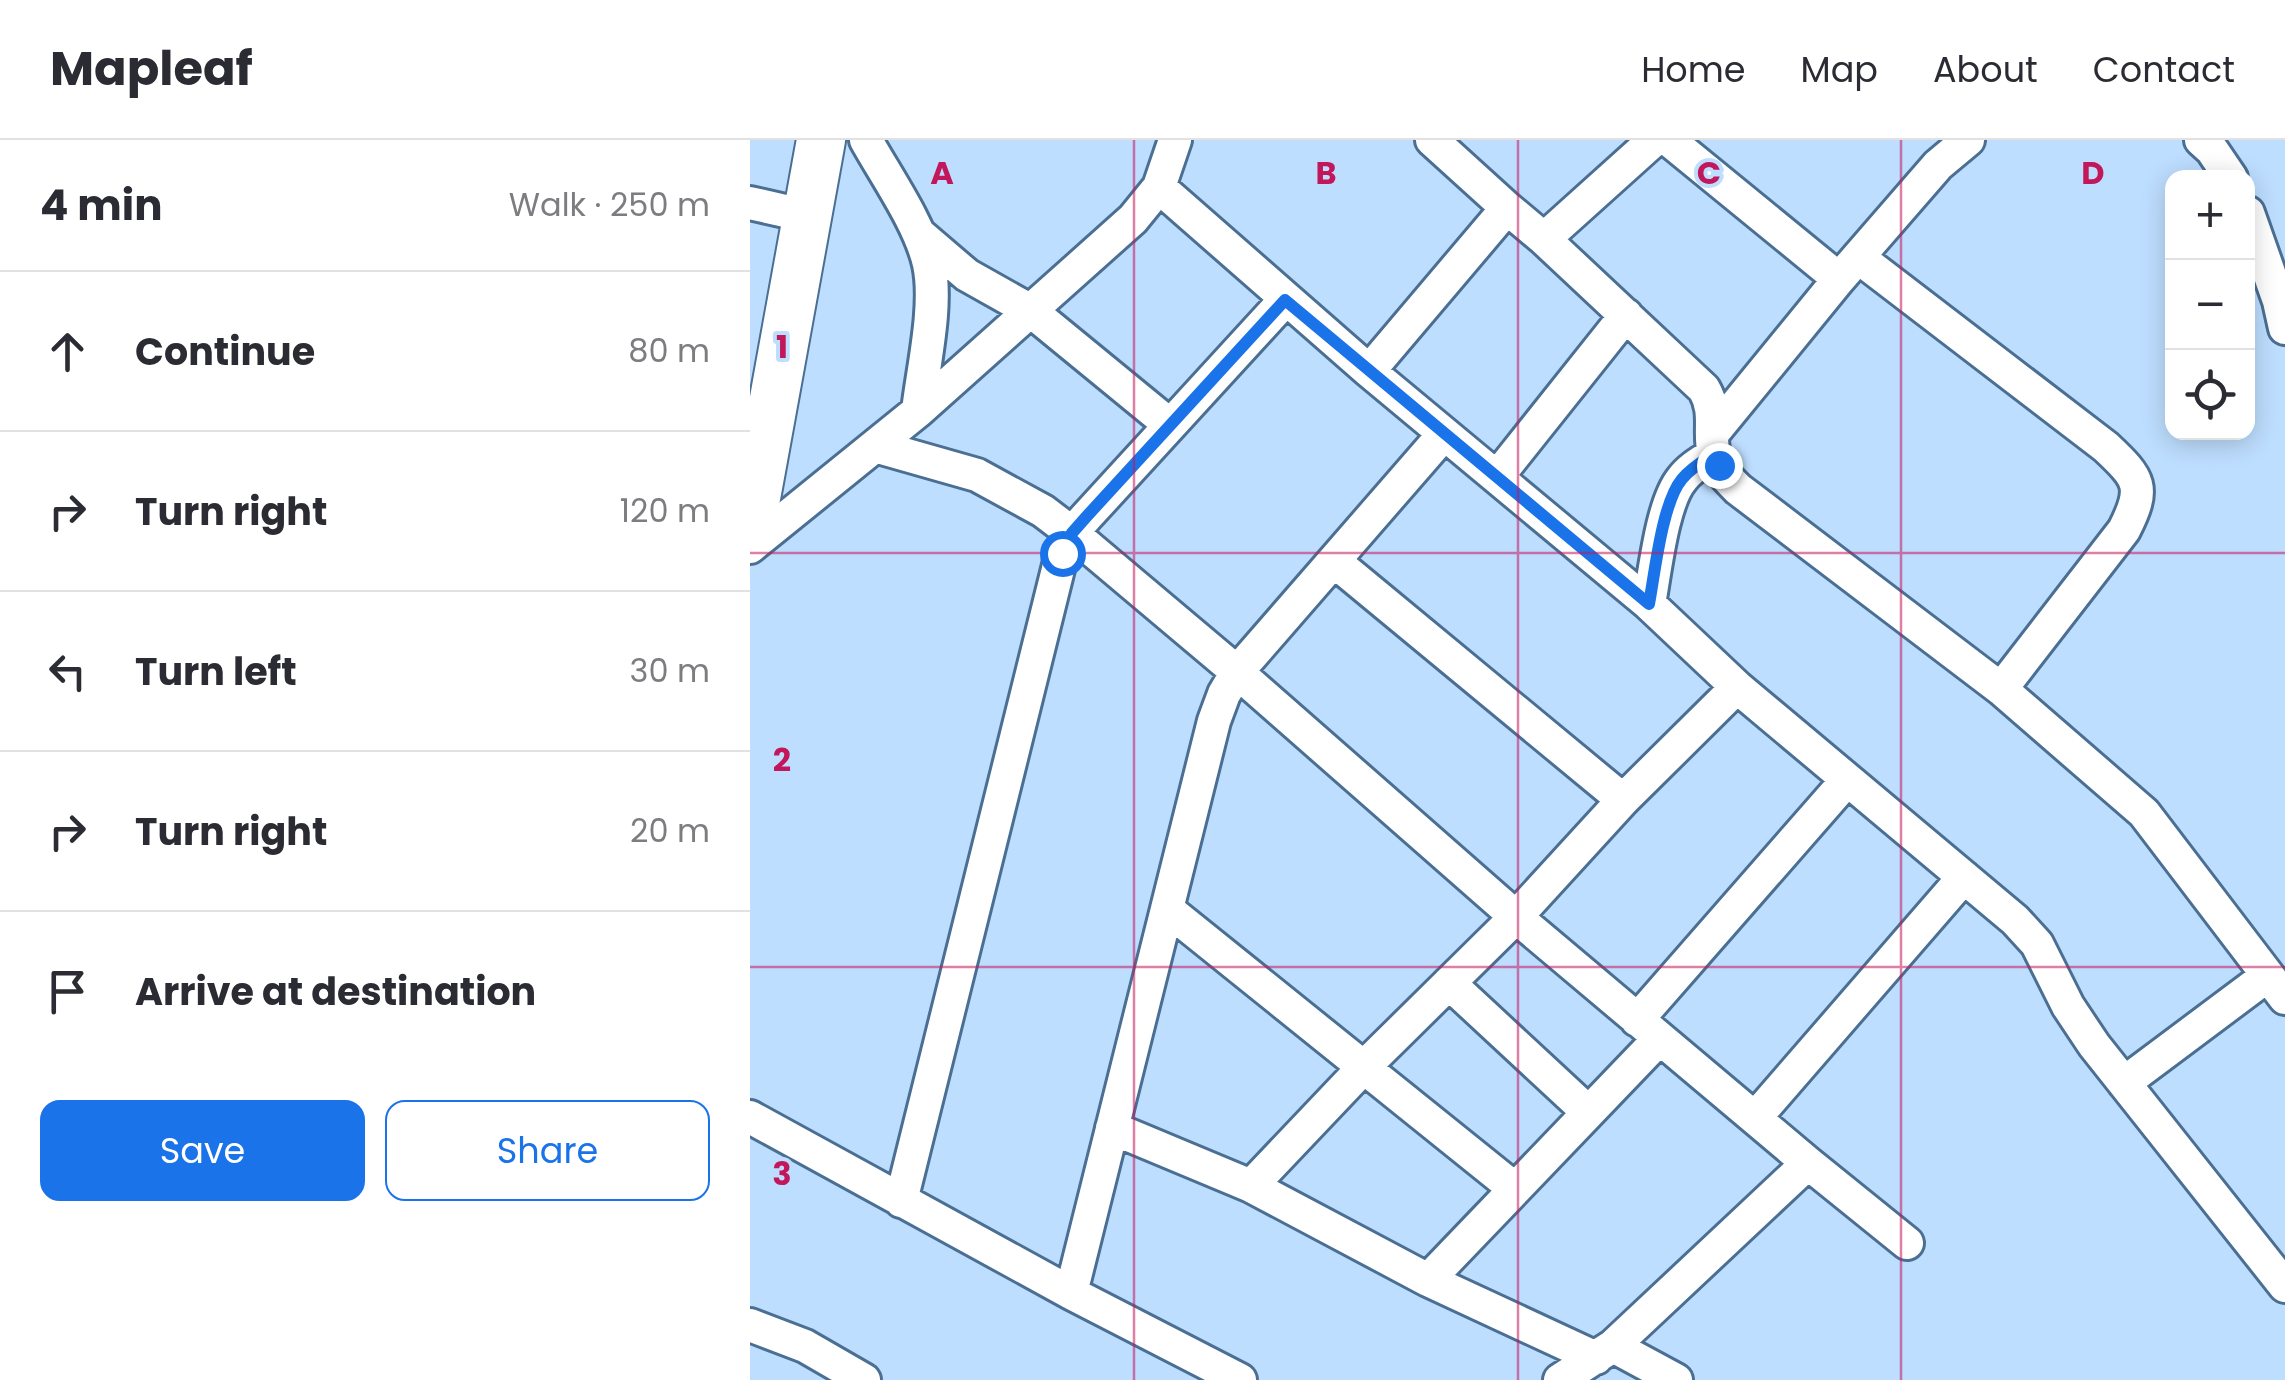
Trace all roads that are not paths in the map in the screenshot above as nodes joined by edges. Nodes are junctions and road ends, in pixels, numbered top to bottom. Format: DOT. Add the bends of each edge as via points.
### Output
graph roads {
  1 [pos="822,140"];
  2 [pos="866,140"];
  3 [pos="1175,140"];
  4 [pos="1432,140"];
  5 [pos="1654,140"];
  6 [pos="1669,140"];
  7 [pos="1968,140"];
  8 [pos="2201,140"];
  9 [pos="2225,170"];
  10 [pos="1159,188"];
  11 [pos="750,203"];
  12 [pos="1507,208"];
  13 [pos="807,216"];
  14 [pos="2255,233"];
  15 [pos="919,234"];
  16 [pos="1544,238"];
  17 [pos="1848,268"];
  18 [pos="1285,300"];
  19 [pos="1031,310"];
  20 [pos="1626,315"];
  21 [pos="2285,328"];
  22 [pos="1368,372"];
  23 [pos="918,411"];
  24 [pos="1170,425"];
  25 [pos="1444,434"];
  26 [pos="1714,443"];
  27 [pos="875,446"];
  28 [pos="757,448"];
  29 [pos="1496,477"];
  30 [pos="750,531"];
  31 [pos="1072,533"];
  32 [pos="750,547"];
  33 [pos="1334,561"];
  34 [pos="1649,604"];
  35 [pos="1237,672"];
  36 [pos="1737,687"];
  37 [pos="2002,689"];
  38 [pos="1848,780"];
  39 [pos="1623,800"];
  40 [pos="1964,877"];
  41 [pos="1167,908"];
  42 [pos="1516,917"];
  43 [pos="1449,984"];
  44 [pos="2276,987"];
  45 [pos="1648,1029"];
  46 [pos="1364,1067"];
  47 [pos="2124,1083"];
  48 [pos="1588,1112"];
  49 [pos="750,1117"];
  50 [pos="1755,1118"];
  51 [pos="1112,1128"];
  52 [pos="1808,1163"];
  53 [pos="1251,1186"];
  54 [pos="1515,1189"];
  55 [pos="901,1201"];
  56 [pos="1907,1244"];
  57 [pos="1428,1280"];
  58 [pos="2285,1286"];
  59 [pos="1071,1292"];
  60 [pos="750,1325"];
  61 [pos="1604,1352"];
  62 [pos="864,1380"];
  63 [pos="1240,1380"];
  64 [pos="1560,1380"];
  65 [pos="1676,1380"];
  1 -- 13 [label="main road"];
  2 -- 15 [label="street"];
  3 -- 10 [label="street"];
  4 -- 12 [label="street"];
  5 -- 16 [label="street"];
  6 -- 17 [label="street"];
  7 -- 17 [label="street"];
  8 -- 9 [label="street"];
  10 -- 18 [label="street"];
  10 -- 19 [label="street"];
  11 -- 13 [label="street"];
  12 -- 16 [label="street"];
  12 -- 22 [label="street"];
  13 -- 28 [label="main road"];
  14 -- 21 [label="street"];
  15 -- 19 [label="street" via="967,275"];
  15 -- 23 [label="street" via="932,298"];
  16 -- 20 [label="street"];
  17 -- 26 [label="street"];
  17 -- 37 [label="street" via="2106,447 2137,483 2136,506 2124,530"];
  18 -- 22 [label="street"];
  18 -- 24 [label="street"];
  19 -- 23 [label="street"];
  19 -- 24 [label="street"];
  20 -- 26 [label="street" via="1704,388"];
  20 -- 29 [label="street"];
  22 -- 25 [label="street"];
  23 -- 27 [label="street"];
  24 -- 31 [label="street"];
  25 -- 29 [label="street"];
  25 -- 33 [label="street"];
  26 -- 34 [label="street" via="1676,487"];
  26 -- 37 [label="street" via="1738,489"];
  27 -- 31 [label="street" via="978,475"];
  27 -- 32 [label="street"];
  28 -- 30 [label="main road"];
  29 -- 34 [label="street"];
  31 -- 35 [label="street"];
  31 -- 55 [label="street"];
  33 -- 35 [label="street"];
  33 -- 39 [label="street"];
  34 -- 36 [label="street"];
  35 -- 41 [label="street" via="1214,721"];
  35 -- 42 [label="street"];
  36 -- 38 [label="street"];
  36 -- 39 [label="street"];
  37 -- 44 [label="street" via="2144,813"];
  38 -- 40 [label="street"];
  38 -- 45 [label="street"];
  39 -- 42 [label="street"];
  40 -- 47 [label="street" via="2036,944 2079,1025"];
  40 -- 50 [label="street"];
  41 -- 46 [label="street"];
  41 -- 51 [label="street"];
  42 -- 43 [label="street"];
  42 -- 45 [label="street"];
  43 -- 46 [label="street"];
  43 -- 48 [label="street"];
  44 -- 47 [label="street"];
  45 -- 48 [label="street"];
  45 -- 50 [label="street"];
  46 -- 53 [label="street"];
  46 -- 54 [label="street"];
  47 -- 58 [label="street"];
  48 -- 54 [label="street"];
  49 -- 55 [label="street"];
  50 -- 52 [label="street"];
  51 -- 53 [label="street"];
  51 -- 59 [label="street"];
  52 -- 56 [label="street"];
  52 -- 61 [label="street"];
  53 -- 57 [label="street"];
  54 -- 57 [label="street"];
  55 -- 59 [label="street"];
  57 -- 61 [label="street"];
  59 -- 63 [label="street"];
  60 -- 62 [label="street" via="806,1346"];
  61 -- 64 [label="street"];
  61 -- 65 [label="street"];
}
